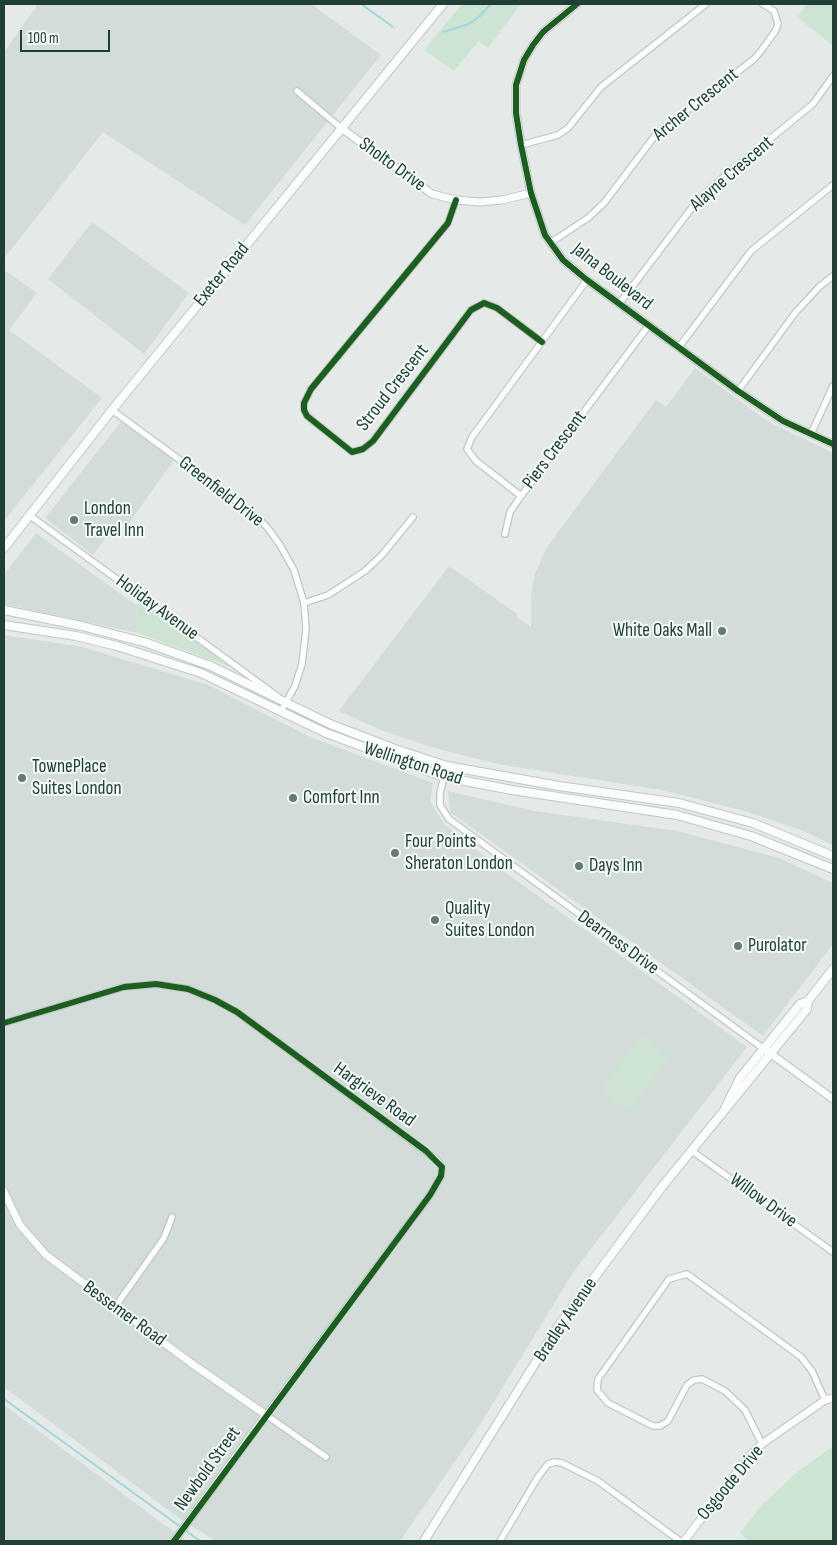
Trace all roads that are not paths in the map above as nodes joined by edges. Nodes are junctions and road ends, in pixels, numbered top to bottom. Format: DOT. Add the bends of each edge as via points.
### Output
graph roads {
  1 [pos="443,4"];
  2 [pos="577,4"];
  3 [pos="706,4"];
  4 [pos="763,4"];
  5 [pos="833,76"];
  6 [pos="297,91"];
  7 [pos="341,128"];
  8 [pos="521,144"];
  9 [pos="833,185"];
  10 [pos="531,193"];
  11 [pos="456,200"];
  12 [pos="550,243"];
  13 [pos="833,276"];
  14 [pos="587,280"];
  15 [pos="619,304"];
  16 [pos="649,325"];
  17 [pos="542,342"];
  18 [pos="679,347"];
  19 [pos="833,386"];
  20 [pos="738,391"];
  21 [pos="112,410"];
  22 [pos="811,434"];
  23 [pos="833,444"];
  24 [pos="521,496"];
  25 [pos="30,515"];
  26 [pos="413,517"];
  27 [pos="505,534"];
  28 [pos="4,548"];
  29 [pos="304,602"];
  30 [pos="4,610"];
  31 [pos="4,616"];
  32 [pos="40,617"];
  33 [pos="4,625"];
  34 [pos="285,702"];
  35 [pos="280,711"];
  36 [pos="447,766"];
  37 [pos="444,777"];
  38 [pos="684,805"];
  39 [pos="682,817"];
  40 [pos="833,856"];
  41 [pos="833,869"];
  42 [pos="833,969"];
  43 [pos="808,1001"];
  44 [pos="4,1022"];
  45 [pos="764,1049"];
  46 [pos="771,1054"];
  47 [pos="833,1099"];
  48 [pos="724,1110"];
  49 [pos="692,1151"];
  50 [pos="4,1192"];
  51 [pos="172,1217"];
  52 [pos="833,1252"];
  53 [pos="115,1307"];
  54 [pos="833,1398"];
  55 [pos="825,1400"];
  56 [pos="266,1415"];
  57 [pos="762,1444"];
  58 [pos="326,1457"];
  59 [pos="174,1541"];
  60 [pos="424,1541"];
  61 [pos="500,1541"];
  62 [pos="680,1541"];
  63 [pos="684,1541"];
  1 -- 7 [label="main road, Exeter Road"];
  2 -- 8 [label="street, Jalna Boulevard" via="543,32 522,66 516,85"];
  3 -- 8 [label="street" via="601,87 568,128 558,135"];
  4 -- 12 [label="street, Archer Crescent" via="774,11 778,24 762,51 657,134 604,203 588,218"];
  5 -- 15 [label="street, Alayne Crescent" via="808,109 697,201"];
  6 -- 7 [label="street, Sholto Drive"];
  7 -- 11 [label="street, Sholto Drive" via="432,194"];
  7 -- 21 [label="main road, Exeter Road"];
  8 -- 10 [label="street, Jalna Boulevard"];
  9 -- 18 [label="street" via="751,251"];
  10 -- 11 [label="street, Sholto Drive" via="502,200"];
  10 -- 12 [label="street, Jalna Boulevard"];
  11 -- 17 [label="street, Stroud Crescent" via="448,223 311,389 304,403 307,416 352,452 363,449 373,441 471,310 484,303 497,308"];
  12 -- 14 [label="street, Jalna Boulevard" via="563,260"];
  13 -- 20 [label="street" via="795,313"];
  14 -- 15 [label="street, Jalna Boulevard"];
  14 -- 17 [label="street, Piers Crescent"];
  15 -- 16 [label="street, Jalna Boulevard"];
  16 -- 18 [label="street, Jalna Boulevard"];
  16 -- 24 [label="street, Piers Crescent"];
  17 -- 24 [label="street, Piers Crescent" via="472,437 467,449 476,461"];
  18 -- 20 [label="street, Jalna Boulevard"];
  19 -- 22 [label="street"];
  20 -- 22 [label="street, Jalna Boulevard" via="764,410"];
  21 -- 25 [label="main road, Exeter Road"];
  21 -- 29 [label="street, Greenfield Drive" via="267,527 294,570"];
  22 -- 23 [label="street, Jalna Boulevard"];
  24 -- 27 [label="street" via="510,512"];
  25 -- 28 [label="main road, Exeter Road"];
  25 -- 34 [label="street, Holiday Avenue"];
  26 -- 29 [label="street" via="365,571 328,595"];
  29 -- 34 [label="street, Greenfield Drive" via="306,629 302,664 295,686"];
  30 -- 32 [label="main road, Wellington Road"];
  31 -- 32 [label="main road"];
  32 -- 34 [label="main road, Wellington Road" via="147,643 211,666"];
  33 -- 35 [label="main road, Wellington Road" via="76,636 144,653 201,673"];
  34 -- 35 [label="street, Greenfield Drive"];
  34 -- 36 [label="main road, Wellington Road" via="356,734"];
  35 -- 37 [label="main road, Wellington Road" via="357,745"];
  36 -- 37 [label="street, Dearness Drive"];
  36 -- 38 [label="main road, Wellington Road"];
  37 -- 39 [label="main road, Wellington Road"];
  37 -- 45 [label="street, Dearness Drive" via="440,805 449,819"];
  38 -- 39 [label="main road"];
  38 -- 40 [label="main road, Wellington Road" via="753,823"];
  39 -- 41 [label="main road, Wellington Road" via="750,836"];
  42 -- 43 [label="main road, Bradley Avenue"];
  43 -- 45 [label="main road, Bradley Avenue" via="800,1004"];
  43 -- 46 [label="main road, Bradley Avenue" via="807,1009"];
  44 -- 56 [label="street, Hargrieve Road" via="124,987 156,984 188,989 237,1012 426,1151 442,1167 441,1176 430,1195"];
  45 -- 46 [label="street, Dearness Drive"];
  45 -- 48 [label="main road, Bradley Avenue" via="732,1089"];
  46 -- 47 [label="street, Dearness Drive"];
  46 -- 48 [label="main road, Bradley Avenue"];
  48 -- 49 [label="main road, Bradley Avenue"];
  49 -- 52 [label="street, Willow Drive"];
  49 -- 60 [label="main road, Bradley Avenue" via="559,1325"];
  50 -- 53 [label="street, Bessemer Road" via="14,1216 36,1245"];
  51 -- 53 [label="street" via="164,1238"];
  53 -- 56 [label="street, Bessemer Road"];
  54 -- 55 [label="street, Osgoode Drive"];
  55 -- 57 [label="street, Osgoode Drive"];
  55 -- 57 [label="street" via="812,1371 801,1357 687,1274 669,1279 598,1379 596,1390 608,1404 653,1426 660,1426 668,1421 687,1385 702,1379 725,1391 745,1410"];
  56 -- 58 [label="street"];
  56 -- 59 [label="street, Newbold Street"];
  57 -- 63 [label="street, Osgoode Drive" via="749,1456"];
  61 -- 62 [label="street" via="538,1477 548,1464 555,1462 598,1481"];
}
